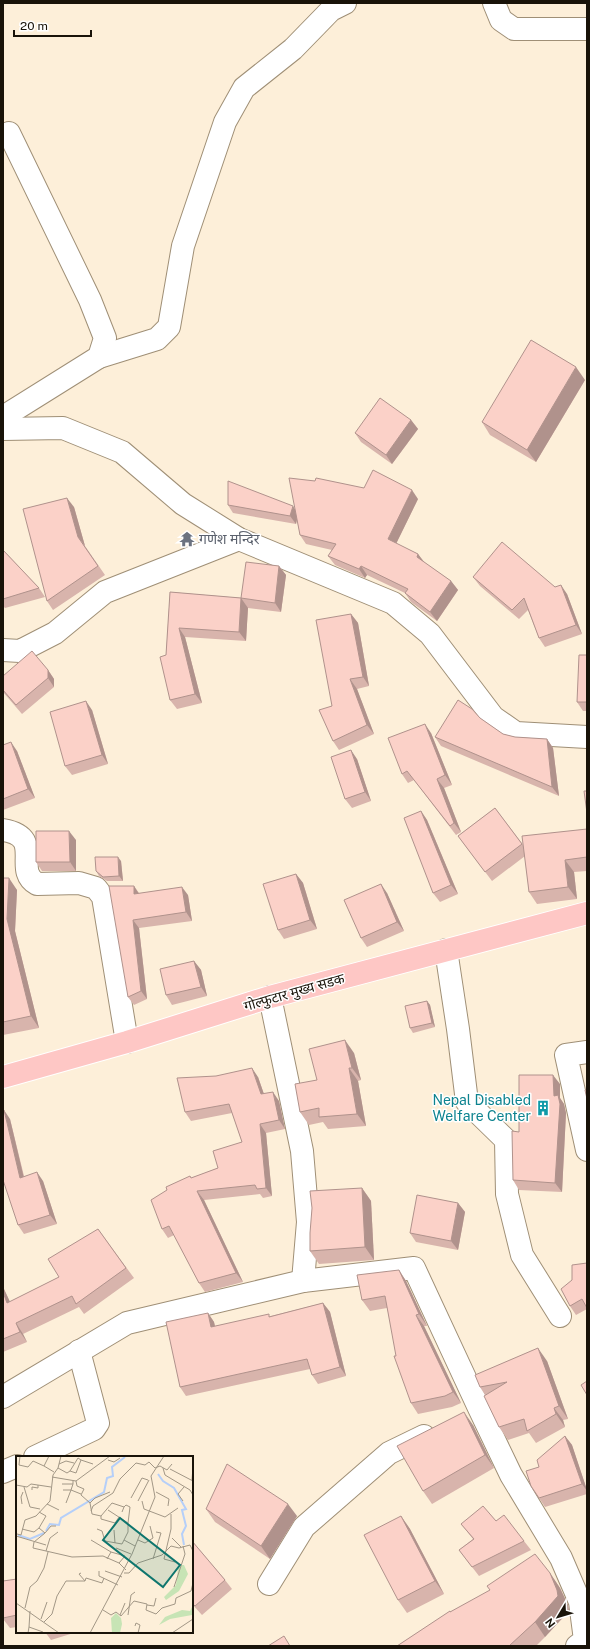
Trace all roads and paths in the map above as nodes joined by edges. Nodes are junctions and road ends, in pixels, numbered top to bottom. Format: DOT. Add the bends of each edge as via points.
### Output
graph roads {
  1 [pos="345,3"];
  2 [pos="494,3"];
  3 [pos="587,29"];
  4 [pos="9,133"];
  5 [pos="99,356"];
  6 [pos="3,417"];
  7 [pos="3,429"];
  8 [pos="239,539"];
  9 [pos="3,650"];
  10 [pos="587,737"];
  11 [pos="3,830"];
  12 [pos="587,913"];
  13 [pos="446,950"];
  14 [pos="270,998"];
  15 [pos="127,1042"];
  16 [pos="587,1052"];
  17 [pos="3,1077"];
  18 [pos="587,1150"];
  19 [pos="303,1282"];
  20 [pos="560,1316"];
  21 [pos="79,1351"];
  22 [pos="3,1397"];
  23 [pos="479,1408"];
  24 [pos="37,1456"];
  25 [pos="16,1466"];
  26 [pos="3,1472"];
  27 [pos="269,1584"];
  28 [pos="577,1646"];
  1 -- 5 [label="street" via="331,10 293,49 244,88 232,109 225,122 183,246 168,327 157,339"];
  2 -- 3 [label="street" via="501,20 514,29"];
  4 -- 5 [label="street" via="90,300 105,338"];
  5 -- 6 [label="street"];
  7 -- 8 [label="street" via="63,428 122,452 183,504"];
  8 -- 9 [label="street" via="105,592 55,632 20,651"];
  8 -- 10 [label="street" via="393,604 430,634 493,717 516,733"];
  11 -- 15 [label="street" via="12,831 24,840 27,848 26,872 31,881 37,884 79,884 96,888 103,897"];
  12 -- 13 [label="main road, गोल्फुटार मुख्य सडक"];
  13 -- 14 [label="main road, गोल्फुटार मुख्य सडक"];
  13 -- 20 [label="street" via="467,1102 506,1140 507,1194 522,1255"];
  14 -- 15 [label="main road, गोल्फुटार मुख्य सडक"];
  14 -- 19 [label="street" via="302,1151 308,1222"];
  15 -- 17 [label="main road, गोल्फुटार मुख्य सडक"];
  16 -- 18 [label="street" via="566,1055"];
  19 -- 21 [label="street" via="127,1323"];
  19 -- 23 [label="street" via="414,1268"];
  21 -- 22 [label="street"];
  21 -- 24 [label="street" via="98,1422 94,1429"];
  23 -- 27 [label="street" via="390,1453 304,1527"];
  23 -- 28 [label="street" via="512,1475 561,1558 580,1602 585,1640"];
  25 -- 26 [label="street"];
}
